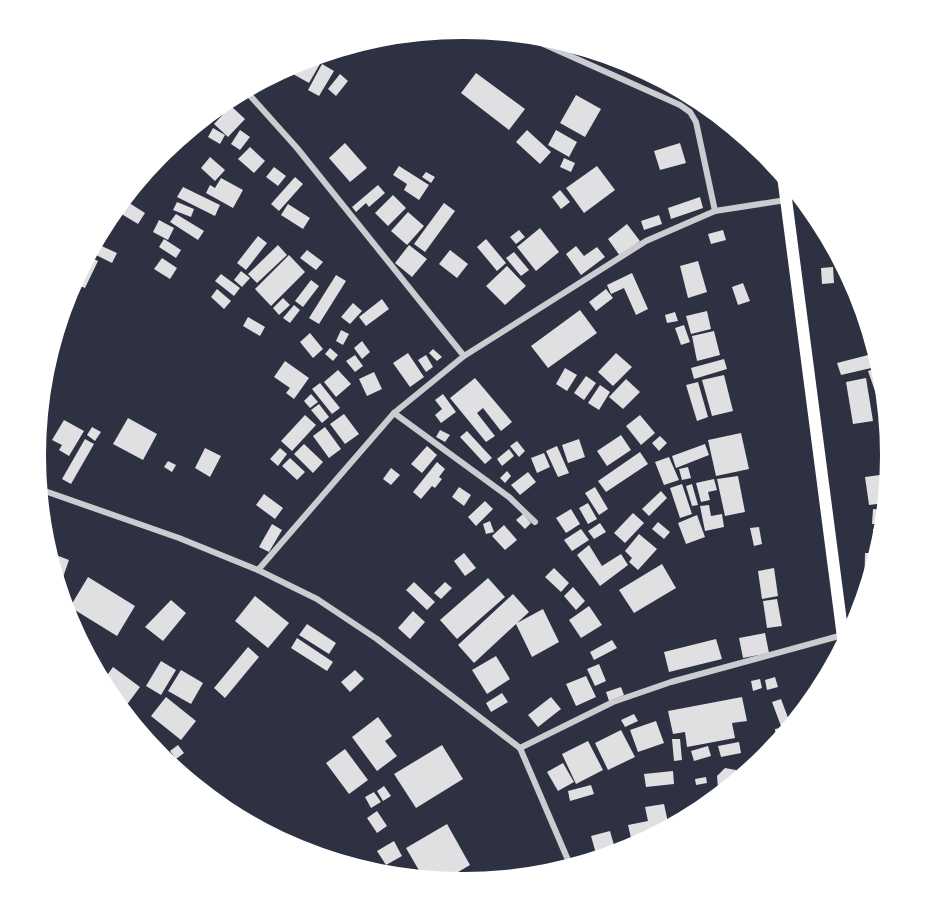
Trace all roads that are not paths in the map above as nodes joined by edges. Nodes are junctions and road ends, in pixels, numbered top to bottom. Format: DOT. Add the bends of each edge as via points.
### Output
graph roads {
  1 [pos="555,49"];
  2 [pos="251,97"];
  3 [pos="785,192"];
  4 [pos="786,200"];
  5 [pos="715,211"];
  6 [pos="464,356"];
  7 [pos="394,413"];
  8 [pos="48,492"];
  9 [pos="535,522"];
  10 [pos="258,570"];
  11 [pos="843,625"];
  12 [pos="837,639"];
  13 [pos="520,748"];
  14 [pos="567,859"];
  1 -- 5 [label="street" via="690,112 696,122"];
  2 -- 6 [label="street"];
  3 -- 4 [label="main road"];
  4 -- 5 [label="street"];
  4 -- 11 [label="main road"];
  5 -- 6 [label="street" via="637,246"];
  6 -- 7 [label="street"];
  7 -- 9 [label="street" via="509,497"];
  7 -- 10 [label="street"];
  8 -- 10 [label="street"];
  10 -- 13 [label="street" via="317,599 377,639"];
  12 -- 13 [label="street" via="671,682 613,702"];
  13 -- 14 [label="street"];
}
